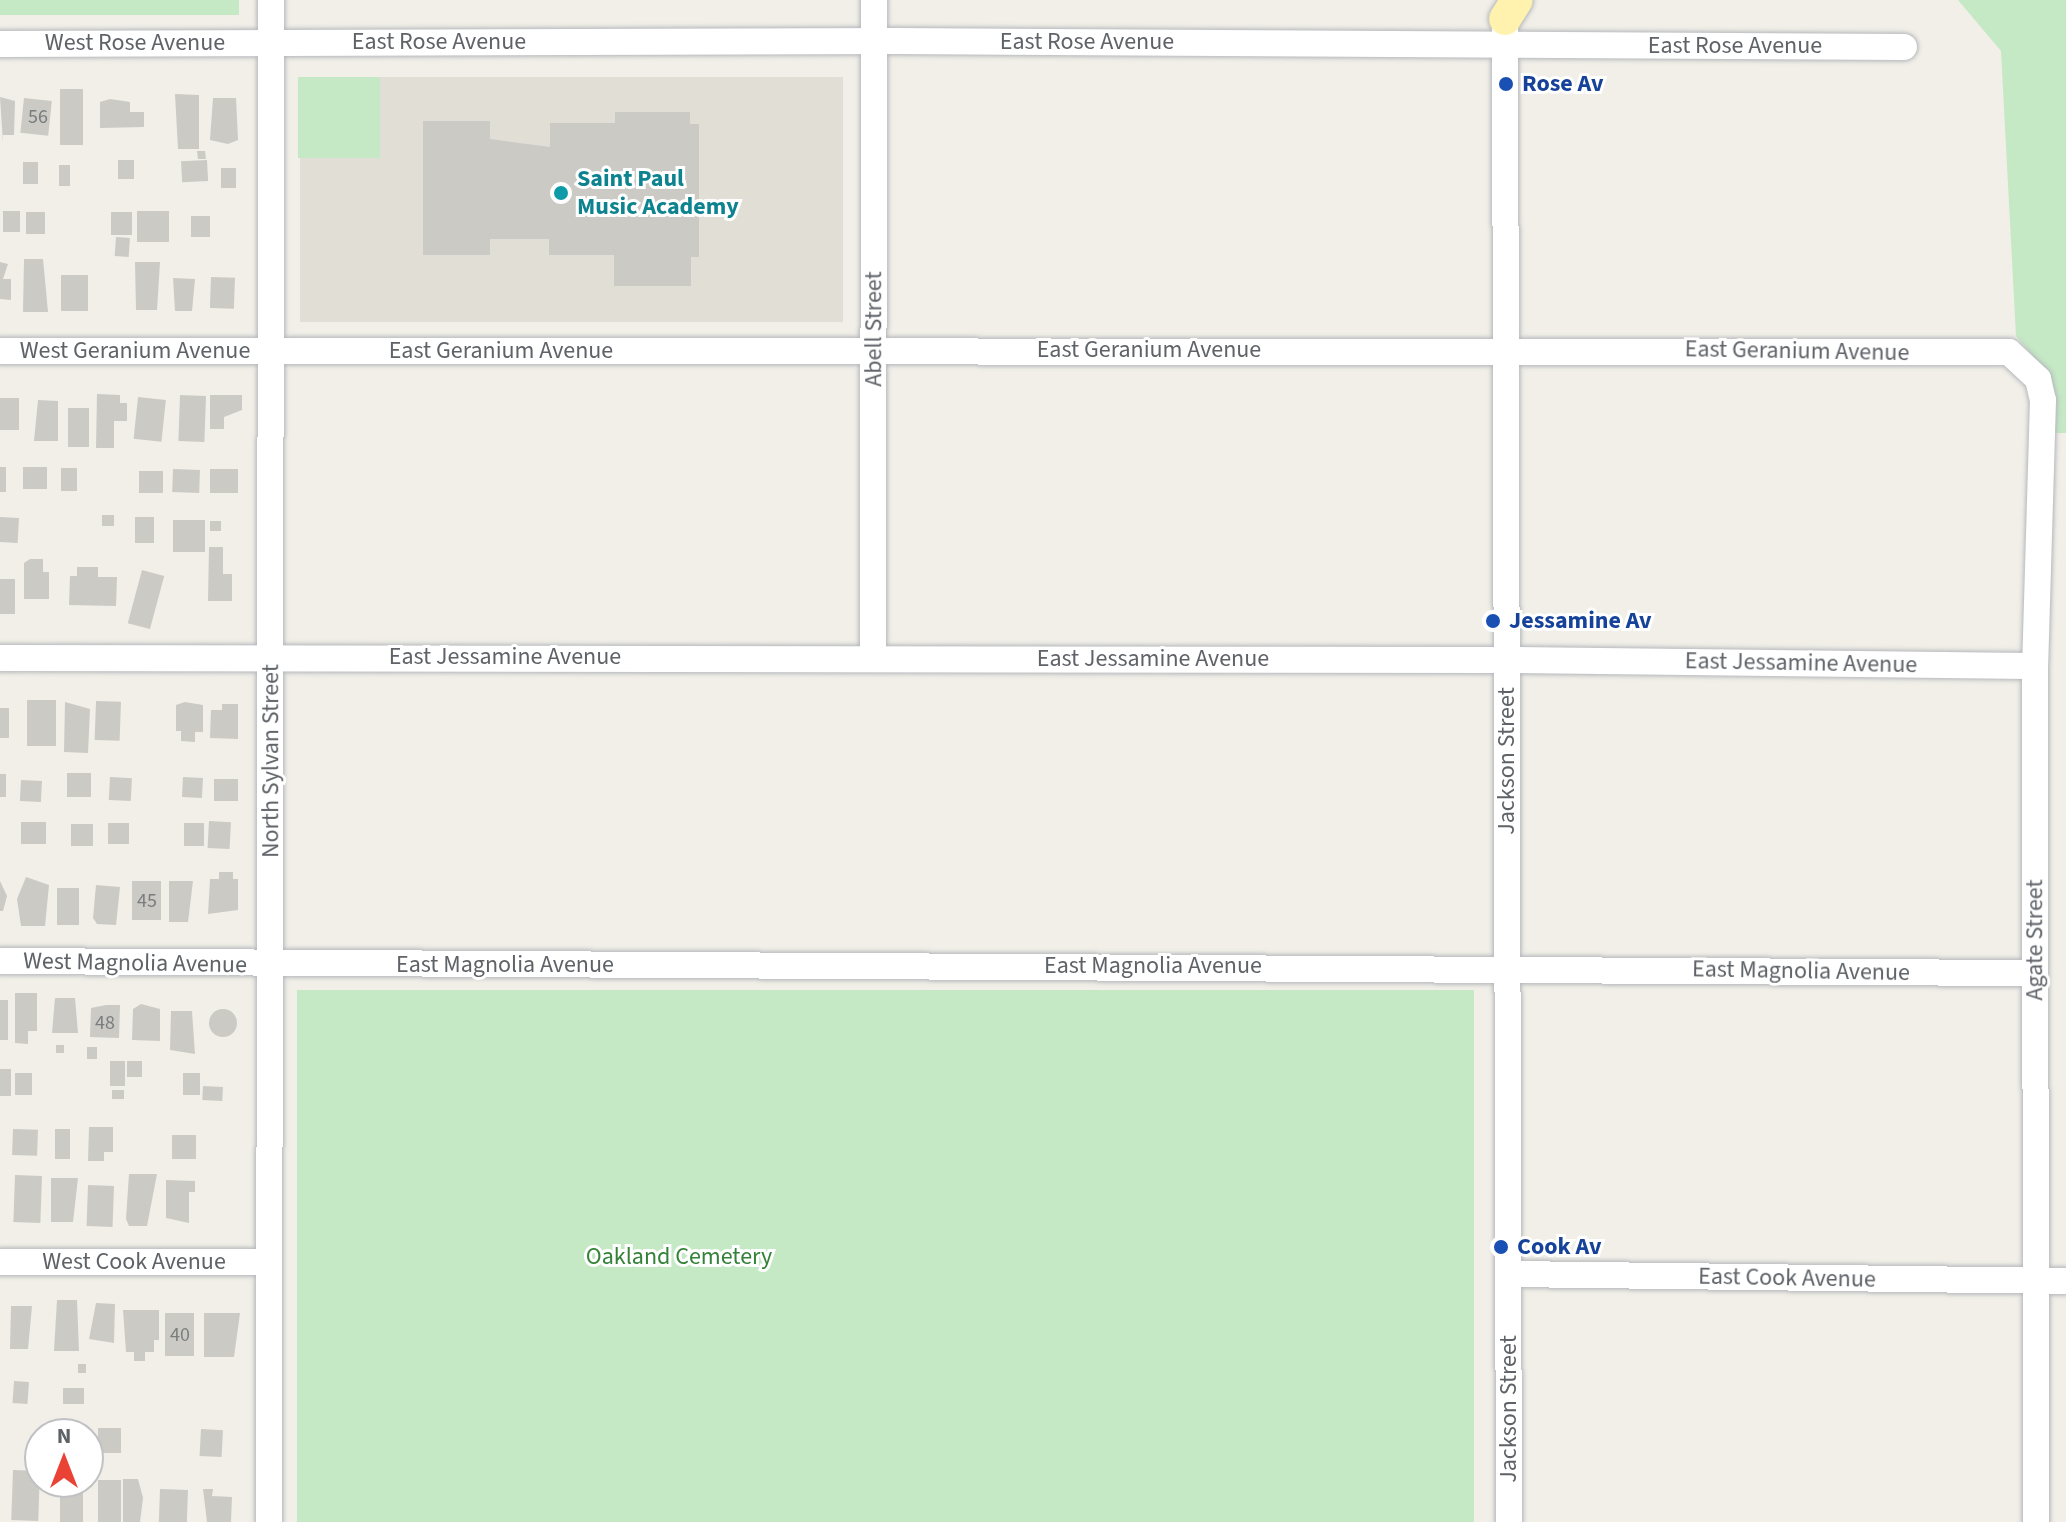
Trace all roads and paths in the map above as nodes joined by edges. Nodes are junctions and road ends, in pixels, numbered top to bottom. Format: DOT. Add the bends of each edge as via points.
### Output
graph roads {
  1 [pos="271,0"];
  2 [pos="874,0"];
  3 [pos="1508,16"];
  4 [pos="874,41"];
  5 [pos="271,43"];
  6 [pos="0,44"];
  7 [pos="1904,47"];
  8 [pos="1506,348"];
  9 [pos="0,351"];
  10 [pos="271,351"];
  11 [pos="874,352"];
  12 [pos="2024,363"];
  13 [pos="271,657"];
  14 [pos="0,658"];
  15 [pos="873,658"];
  16 [pos="1507,660"];
  17 [pos="2035,666"];
  18 [pos="0,961"];
  19 [pos="271,964"];
  20 [pos="1508,968"];
  21 [pos="2035,973"];
  22 [pos="0,1262"];
  23 [pos="267,1262"];
  24 [pos="1509,1274"];
  25 [pos="2036,1281"];
  26 [pos="2066,1281"];
  27 [pos="269,1522"];
  28 [pos="1509,1522"];
  29 [pos="2036,1522"];
  1 -- 5 [label="street, North Sylvan Street"];
  2 -- 4 [label="street, Abell Street"];
  3 -- 4 [label="street, East Rose Avenue"];
  3 -- 7 [label="street, East Rose Avenue"];
  3 -- 8 [label="street, Jackson Street"];
  4 -- 5 [label="street, East Rose Avenue"];
  4 -- 11 [label="street, Abell Street"];
  5 -- 6 [label="street, West Rose Avenue"];
  5 -- 10 [label="street, North Sylvan Street"];
  8 -- 11 [label="street, East Geranium Avenue"];
  8 -- 12 [label="street, East Geranium Avenue" via="2003,352"];
  8 -- 16 [label="street, Jackson Street"];
  9 -- 10 [label="street, West Geranium Avenue"];
  10 -- 11 [label="street, East Geranium Avenue"];
  10 -- 13 [label="street, North Sylvan Street"];
  11 -- 15 [label="street, Abell Street"];
  12 -- 17 [label="street, Agate Street" via="2038,379 2043,400"];
  13 -- 14 [label="street, East Jessamine Avenue"];
  13 -- 15 [label="street, East Jessamine Avenue"];
  13 -- 19 [label="street, North Sylvan Street"];
  15 -- 16 [label="street, East Jessamine Avenue"];
  16 -- 17 [label="street, East Jessamine Avenue"];
  16 -- 20 [label="street, Jackson Street"];
  17 -- 21 [label="street, Agate Street"];
  18 -- 19 [label="street, West Magnolia Avenue"];
  19 -- 20 [label="street, East Magnolia Avenue"];
  19 -- 23 [label="street, North Sylvan Street"];
  20 -- 21 [label="street, East Magnolia Avenue"];
  20 -- 24 [label="street, Jackson Street"];
  21 -- 25 [label="street, Agate Street"];
  22 -- 23 [label="street, West Cook Avenue"];
  23 -- 27 [label="street, North Sylvan Street"];
  24 -- 25 [label="street, East Cook Avenue"];
  24 -- 28 [label="street, Jackson Street"];
  25 -- 26 [label="street, East Cook Avenue"];
  25 -- 29 [label="street, Agate Street"];
}
